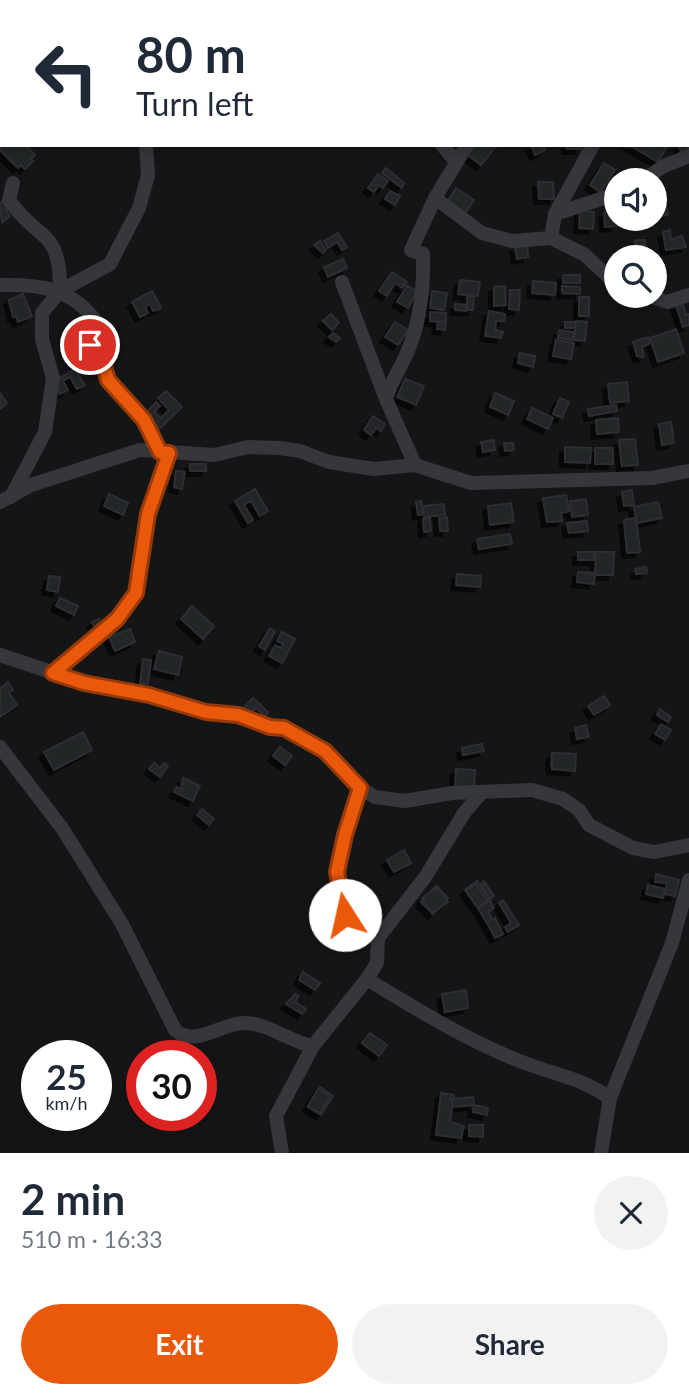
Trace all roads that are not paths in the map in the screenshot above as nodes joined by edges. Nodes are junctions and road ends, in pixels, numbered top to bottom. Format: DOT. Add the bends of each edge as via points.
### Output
graph roads {
  1 [pos="146,147"];
  2 [pos="444,147"];
  3 [pos="466,147"];
  4 [pos="592,147"];
  5 [pos="689,156"];
  6 [pos="456,162"];
  7 [pos="661,168"];
  8 [pos="13,183"];
  9 [pos="435,198"];
  10 [pos="604,198"];
  11 [pos="555,214"];
  12 [pos="551,238"];
  13 [pos="604,273"];
  14 [pos="342,282"];
  15 [pos="0,285"];
  16 [pos="60,291"];
  17 [pos="689,295"];
  18 [pos="667,302"];
  19 [pos="386,399"];
  20 [pos="165,452"];
  21 [pos="415,465"];
  22 [pos="689,471"];
  23 [pos="5,500"];
  24 [pos="0,655"];
  25 [pos="53,673"];
  26 [pos="0,747"];
  27 [pos="360,788"];
  28 [pos="482,792"];
  29 [pos="689,845"];
  30 [pos="689,880"];
  31 [pos="378,938"];
  32 [pos="367,979"];
  33 [pos="313,1046"];
  34 [pos="610,1098"];
  35 [pos="282,1153"];
  36 [pos="601,1153"];
  1 -- 16 [label="street" via="148,175 139,208 110,264"];
  2 -- 6 [label="street"];
  3 -- 6 [label="street"];
  4 -- 11 [label="street"];
  5 -- 7 [label="street"];
  6 -- 9 [label="street"];
  8 -- 16 [label="street" via="9,200 47,236 60,263"];
  9 -- 12 [label="street" via="482,233 512,241"];
  9 -- 19 [label="street" via="411,250 423,254 421,301 407,353"];
  10 -- 11 [label="street"];
  11 -- 12 [label="street"];
  12 -- 13 [label="street" via="585,255"];
  14 -- 19 [label="street"];
  15 -- 16 [label="street"];
  16 -- 20 [label="street" via="84,305 97,323 90,345 108,380"];
  16 -- 23 [label="street" via="42,313 42,339 53,378 45,432"];
  17 -- 18 [label="street"];
  19 -- 21 [label="street"];
  20 -- 21 [label="street" via="214,455 248,447 279,448 374,469"];
  20 -- 23 [label="street" via="139,450 31,485"];
  20 -- 25 [label="street" via="148,514 136,593 117,619"];
  21 -- 22 [label="street" via="471,483 652,478"];
  24 -- 25 [label="street"];
  25 -- 27 [label="street" via="284,728 325,751"];
  26 -- 33 [label="street" via="61,828 115,914 175,1030 195,1038 247,1023"];
  27 -- 28 [label="street" via="375,797 405,801"];
  27 -- 31 [label="street" via="337,872 345,915"];
  28 -- 29 [label="street" via="532,790 563,799 579,810 589,825 633,848 654,852"];
  28 -- 31 [label="street"];
  30 -- 34 [label="street" via="672,943"];
  31 -- 32 [label="street" via="377,963"];
  32 -- 33 [label="street"];
  32 -- 34 [label="street" via="476,1041 531,1065 575,1077"];
  33 -- 35 [label="street" via="276,1116"];
  34 -- 36 [label="street"];
}
